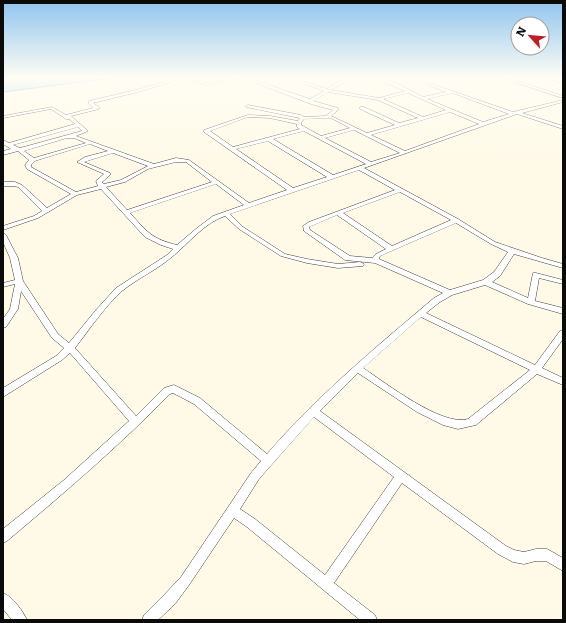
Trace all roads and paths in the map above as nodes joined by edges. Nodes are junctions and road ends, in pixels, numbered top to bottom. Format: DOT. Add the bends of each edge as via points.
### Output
graph roads {
  1 [pos="96,107"];
  2 [pos="253,107"];
  3 [pos="329,107"];
  4 [pos="397,107"];
  5 [pos="443,107"];
  6 [pos="498,107"];
  7 [pos="539,107"];
  8 [pos="362,108"];
  9 [pos="450,110"];
  10 [pos="515,113"];
  11 [pos="3,117"];
  12 [pos="327,117"];
  13 [pos="68,118"];
  14 [pos="303,118"];
  15 [pos="422,118"];
  16 [pos="299,123"];
  17 [pos="483,124"];
  18 [pos="78,125"];
  19 [pos="398,125"];
  20 [pos="354,128"];
  21 [pos="563,128"];
  22 [pos="305,129"];
  23 [pos="368,134"];
  24 [pos="67,138"];
  25 [pos="320,138"];
  26 [pos="268,139"];
  27 [pos="3,142"];
  28 [pos="90,143"];
  29 [pos="9,145"];
  30 [pos="18,149"];
  31 [pos="231,149"];
  32 [pos="113,151"];
  33 [pos="3,153"];
  34 [pos="406,153"];
  35 [pos="32,160"];
  36 [pos="370,164"];
  37 [pos="153,166"];
  38 [pos="359,168"];
  39 [pos="332,177"];
  40 [pos="217,182"];
  41 [pos="3,184"];
  42 [pos="102,187"];
  43 [pos="292,190"];
  44 [pos="401,190"];
  45 [pos="75,194"];
  46 [pos="248,205"];
  47 [pos="46,211"];
  48 [pos="125,213"];
  49 [pos="226,213"];
  50 [pos="338,213"];
  51 [pos="456,220"];
  52 [pos="3,228"];
  53 [pos="3,235"];
  54 [pos="179,248"];
  55 [pos="391,249"];
  56 [pos="512,252"];
  57 [pos="377,262"];
  58 [pos="563,266"];
  59 [pos="20,281"];
  60 [pos="486,282"];
  61 [pos="563,282"];
  62 [pos="3,285"];
  63 [pos="449,292"];
  64 [pos="531,302"];
  65 [pos="563,311"];
  66 [pos="421,314"];
  67 [pos="3,325"];
  68 [pos="563,334"];
  69 [pos="560,344"];
  70 [pos="70,348"];
  71 [pos="358,369"];
  72 [pos="538,369"];
  73 [pos="563,382"];
  74 [pos="3,393"];
  75 [pos="314,411"];
  76 [pos="136,422"];
  77 [pos="268,461"];
  78 [pos="401,475"];
  79 [pos="231,512"];
  80 [pos="3,536"];
  81 [pos="563,565"];
  82 [pos="326,584"];
  83 [pos="4,603"];
  84 [pos="20,620"];
  85 [pos="149,620"];
  86 [pos="370,620"];
  1 -- 13 [label="street" via="72,114"];
  2 -- 14 [label="street"];
  3 -- 12 [label="street" via="336,109"];
  4 -- 15 [label="street"];
  5 -- 9 [label="street"];
  6 -- 10 [label="street"];
  7 -- 10 [label="street"];
  8 -- 19 [label="street"];
  9 -- 15 [label="street"];
  9 -- 17 [label="street"];
  10 -- 17 [label="street"];
  10 -- 21 [label="street"];
  11 -- 13 [label="street" via="52,108"];
  12 -- 14 [label="street"];
  12 -- 20 [label="street"];
  13 -- 18 [label="street"];
  14 -- 16 [label="street"];
  15 -- 19 [label="street"];
  16 -- 22 [label="street" via="299,126"];
  16 -- 31 [label="street" via="270,117 248,116 206,131"];
  17 -- 34 [label="street"];
  18 -- 24 [label="street" via="86,131"];
  18 -- 29 [label="street"];
  19 -- 23 [label="street"];
  20 -- 23 [label="street"];
  20 -- 25 [label="street"];
  22 -- 25 [label="street"];
  22 -- 26 [label="street"];
  23 -- 34 [label="street"];
  24 -- 28 [label="street" via="75,137"];
  24 -- 30 [label="street"];
  25 -- 36 [label="street"];
  26 -- 31 [label="street"];
  26 -- 39 [label="street"];
  27 -- 29 [label="street"];
  28 -- 32 [label="street"];
  28 -- 35 [label="street"];
  29 -- 30 [label="street"];
  30 -- 33 [label="street"];
  30 -- 35 [label="street"];
  31 -- 43 [label="street"];
  32 -- 37 [label="street"];
  32 -- 42 [label="street" via="80,161 108,174 99,181"];
  34 -- 36 [label="street"];
  35 -- 45 [label="street" via="29,168"];
  36 -- 38 [label="street"];
  37 -- 40 [label="street" via="184,160"];
  37 -- 42 [label="street" via="123,181"];
  38 -- 39 [label="street"];
  38 -- 44 [label="street"];
  39 -- 43 [label="street"];
  40 -- 46 [label="street"];
  40 -- 48 [label="street"];
  41 -- 47 [label="street" via="20,186"];
  42 -- 45 [label="street"];
  42 -- 48 [label="street"];
  43 -- 46 [label="street"];
  44 -- 50 [label="street"];
  44 -- 51 [label="street"];
  45 -- 47 [label="street"];
  46 -- 49 [label="street"];
  47 -- 52 [label="street" via="25,222"];
  48 -- 54 [label="street" via="154,241"];
  49 -- 54 [label="street" via="206,223"];
  49 -- 57 [label="street" via="241,228 284,255 338,266"];
  50 -- 55 [label="street"];
  50 -- 57 [label="street" via="311,222 305,228 345,257"];
  51 -- 55 [label="street"];
  51 -- 56 [label="street"];
  53 -- 59 [label="street" via="14,258"];
  54 -- 70 [label="street" via="119,290"];
  55 -- 57 [label="street" via="375,257"];
  56 -- 58 [label="street"];
  56 -- 60 [label="street" via="497,274"];
  57 -- 63 [label="street"];
  59 -- 62 [label="street"];
  59 -- 67 [label="street" via="14,309"];
  59 -- 70 [label="street" via="34,307 55,336"];
  60 -- 63 [label="street"];
  60 -- 64 [label="street"];
  61 -- 64 [label="street" via="536,275"];
  63 -- 66 [label="street"];
  64 -- 65 [label="street"];
  66 -- 71 [label="street"];
  66 -- 72 [label="street"];
  68 -- 69 [label="street"];
  69 -- 72 [label="street"];
  70 -- 74 [label="street" via="45,368"];
  70 -- 76 [label="street"];
  71 -- 72 [label="street" via="423,411 458,425 472,422"];
  71 -- 75 [label="street"];
  72 -- 73 [label="street"];
  75 -- 77 [label="street"];
  75 -- 78 [label="street"];
  76 -- 77 [label="street" via="167,390 174,389 197,401"];
  76 -- 80 [label="street" via="68,483"];
  77 -- 79 [label="street"];
  78 -- 81 [label="street" via="512,556 524,558 547,555"];
  78 -- 82 [label="street"];
  79 -- 82 [label="street" via="251,522"];
  79 -- 85 [label="street" via="185,581"];
  82 -- 86 [label="street"];
  83 -- 84 [label="street"];
}
